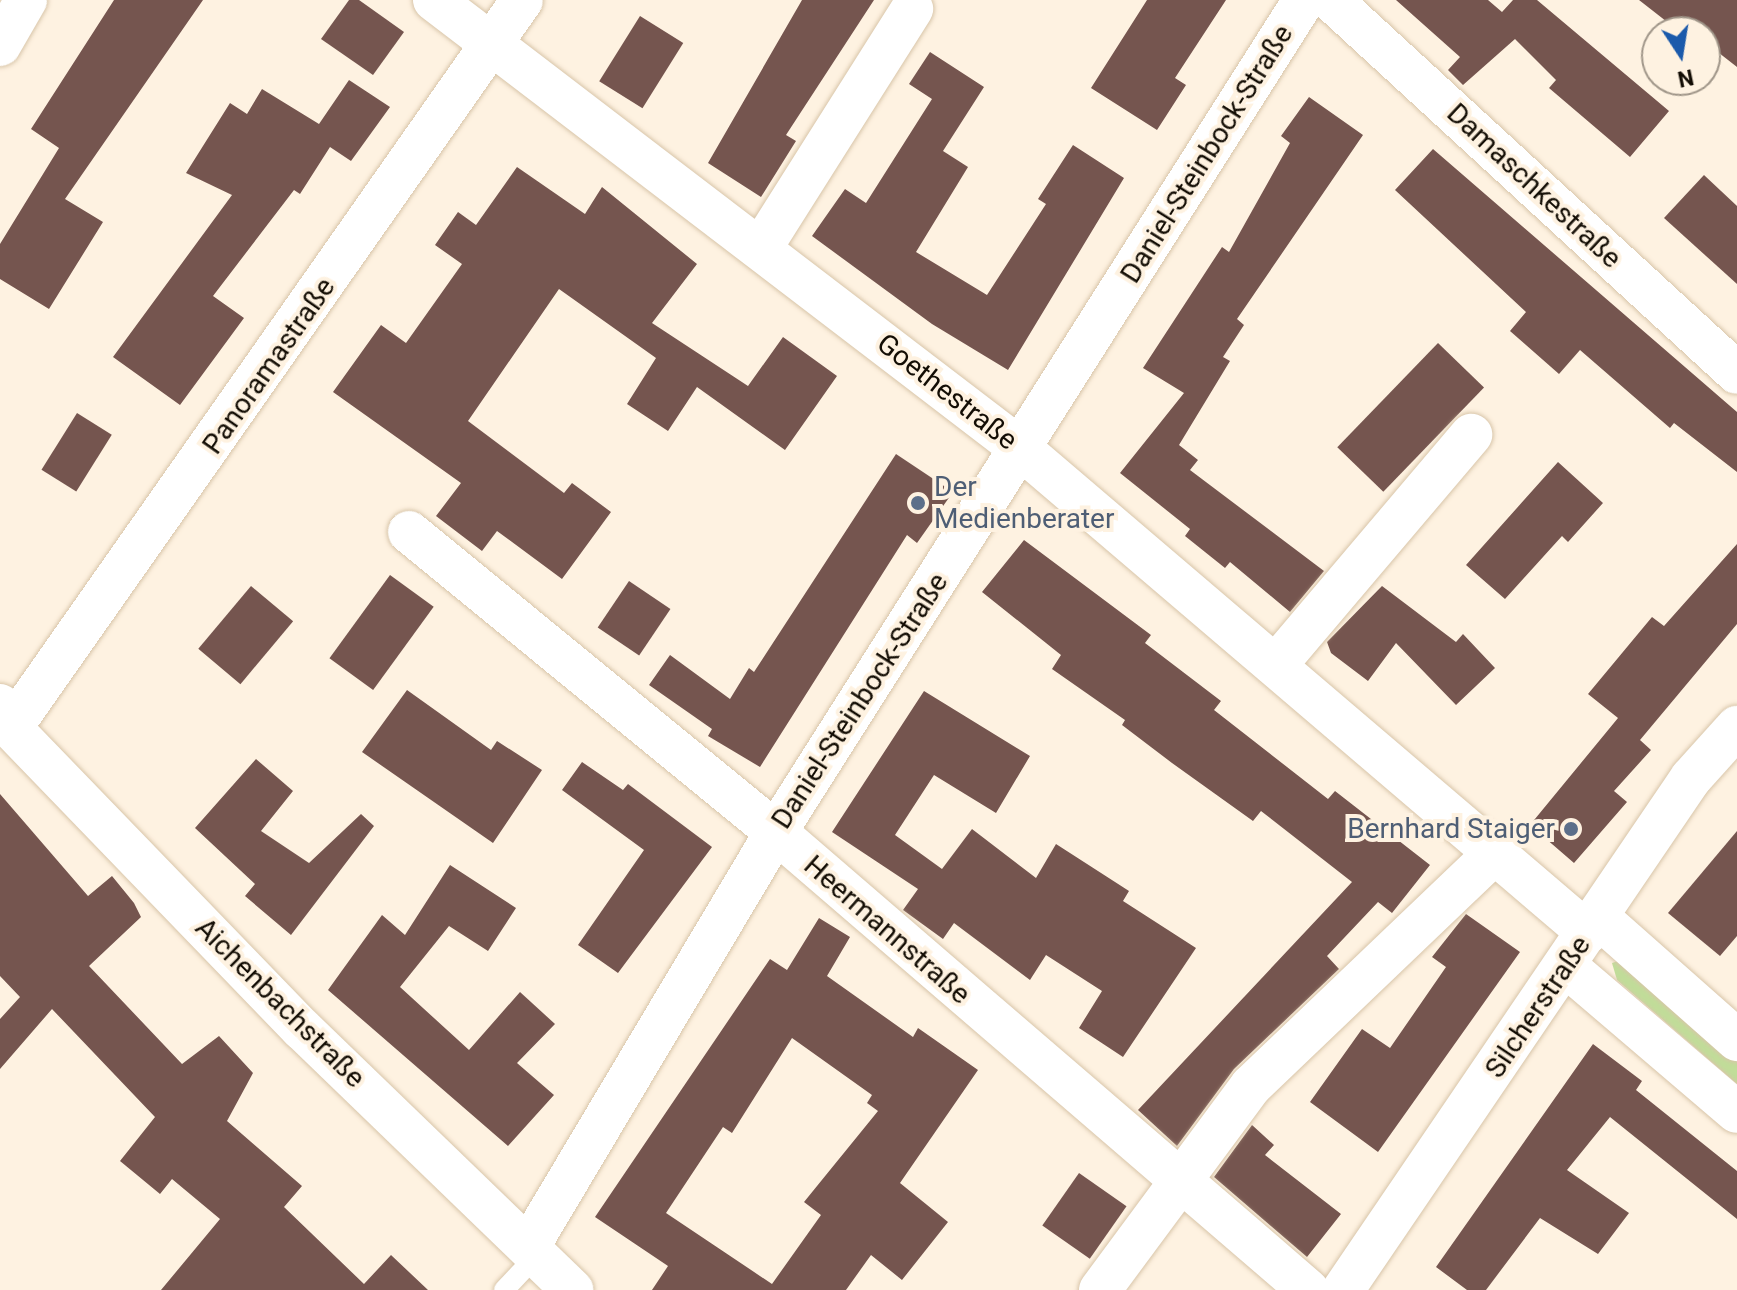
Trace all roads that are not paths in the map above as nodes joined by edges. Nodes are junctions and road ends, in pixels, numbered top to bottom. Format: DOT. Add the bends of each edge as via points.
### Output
graph roads {
  1 [pos="26,0"];
  2 [pos="434,0"];
  3 [pos="522,0"];
  4 [pos="1304,0"];
  5 [pos="1331,0"];
  6 [pos="912,9"];
  7 [pos="494,42"];
  8 [pos="0,45"];
  9 [pos="761,248"];
  10 [pos="1737,373"];
  11 [pos="1471,435"];
  12 [pos="1021,449"];
  13 [pos="409,532"];
  14 [pos="1276,665"];
  15 [pos="5,717"];
  16 [pos="1737,727"];
  17 [pos="776,832"];
  18 [pos="1497,851"];
  19 [pos="1584,939"];
  20 [pos="1737,1040"];
  21 [pos="1737,1112"];
  22 [pos="1175,1181"];
  23 [pos="534,1250"];
  24 [pos="504,1290"];
  25 [pos="572,1290"];
  26 [pos="1100,1290"];
  27 [pos="1308,1290"];
  28 [pos="1343,1290"];
  1 -- 8 [label="street"];
  2 -- 7 [label="street, Goethestraße"];
  3 -- 7 [label="street, Panoramastraße"];
  4 -- 12 [label="street, Daniel-Steinbock-Straße"];
  5 -- 10 [label="street, Damaschkestraße"];
  6 -- 9 [label="street"];
  7 -- 9 [label="street, Goethestraße"];
  7 -- 15 [label="street, Panoramastraße"];
  9 -- 12 [label="street, Goethestraße"];
  11 -- 14 [label="street"];
  12 -- 14 [label="street, Goethestraße"];
  12 -- 17 [label="street, Daniel-Steinbock-Straße"];
  13 -- 17 [label="street, Heermannstraße"];
  14 -- 18 [label="street, Goethestraße"];
  15 -- 23 [label="street, Aichenbachstraße" via="302,1029"];
  16 -- 19 [label="street, Silcherstraße" via="1691,778"];
  17 -- 22 [label="street, Heermannstraße"];
  17 -- 23 [label="street, Daniel-Steinbock-Straße"];
  18 -- 19 [label="street, Goethestraße"];
  18 -- 22 [label="street" via="1251,1086"];
  19 -- 20 [label="street, Goethestraße"];
  19 -- 21 [label="street, Goethestraße"];
  19 -- 28 [label="street, Silcherstraße"];
  22 -- 26 [label="street"];
  22 -- 27 [label="street, Heermannstraße"];
  23 -- 24 [label="lane"];
  23 -- 25 [label="street, Aichenbachstraße"];
}
